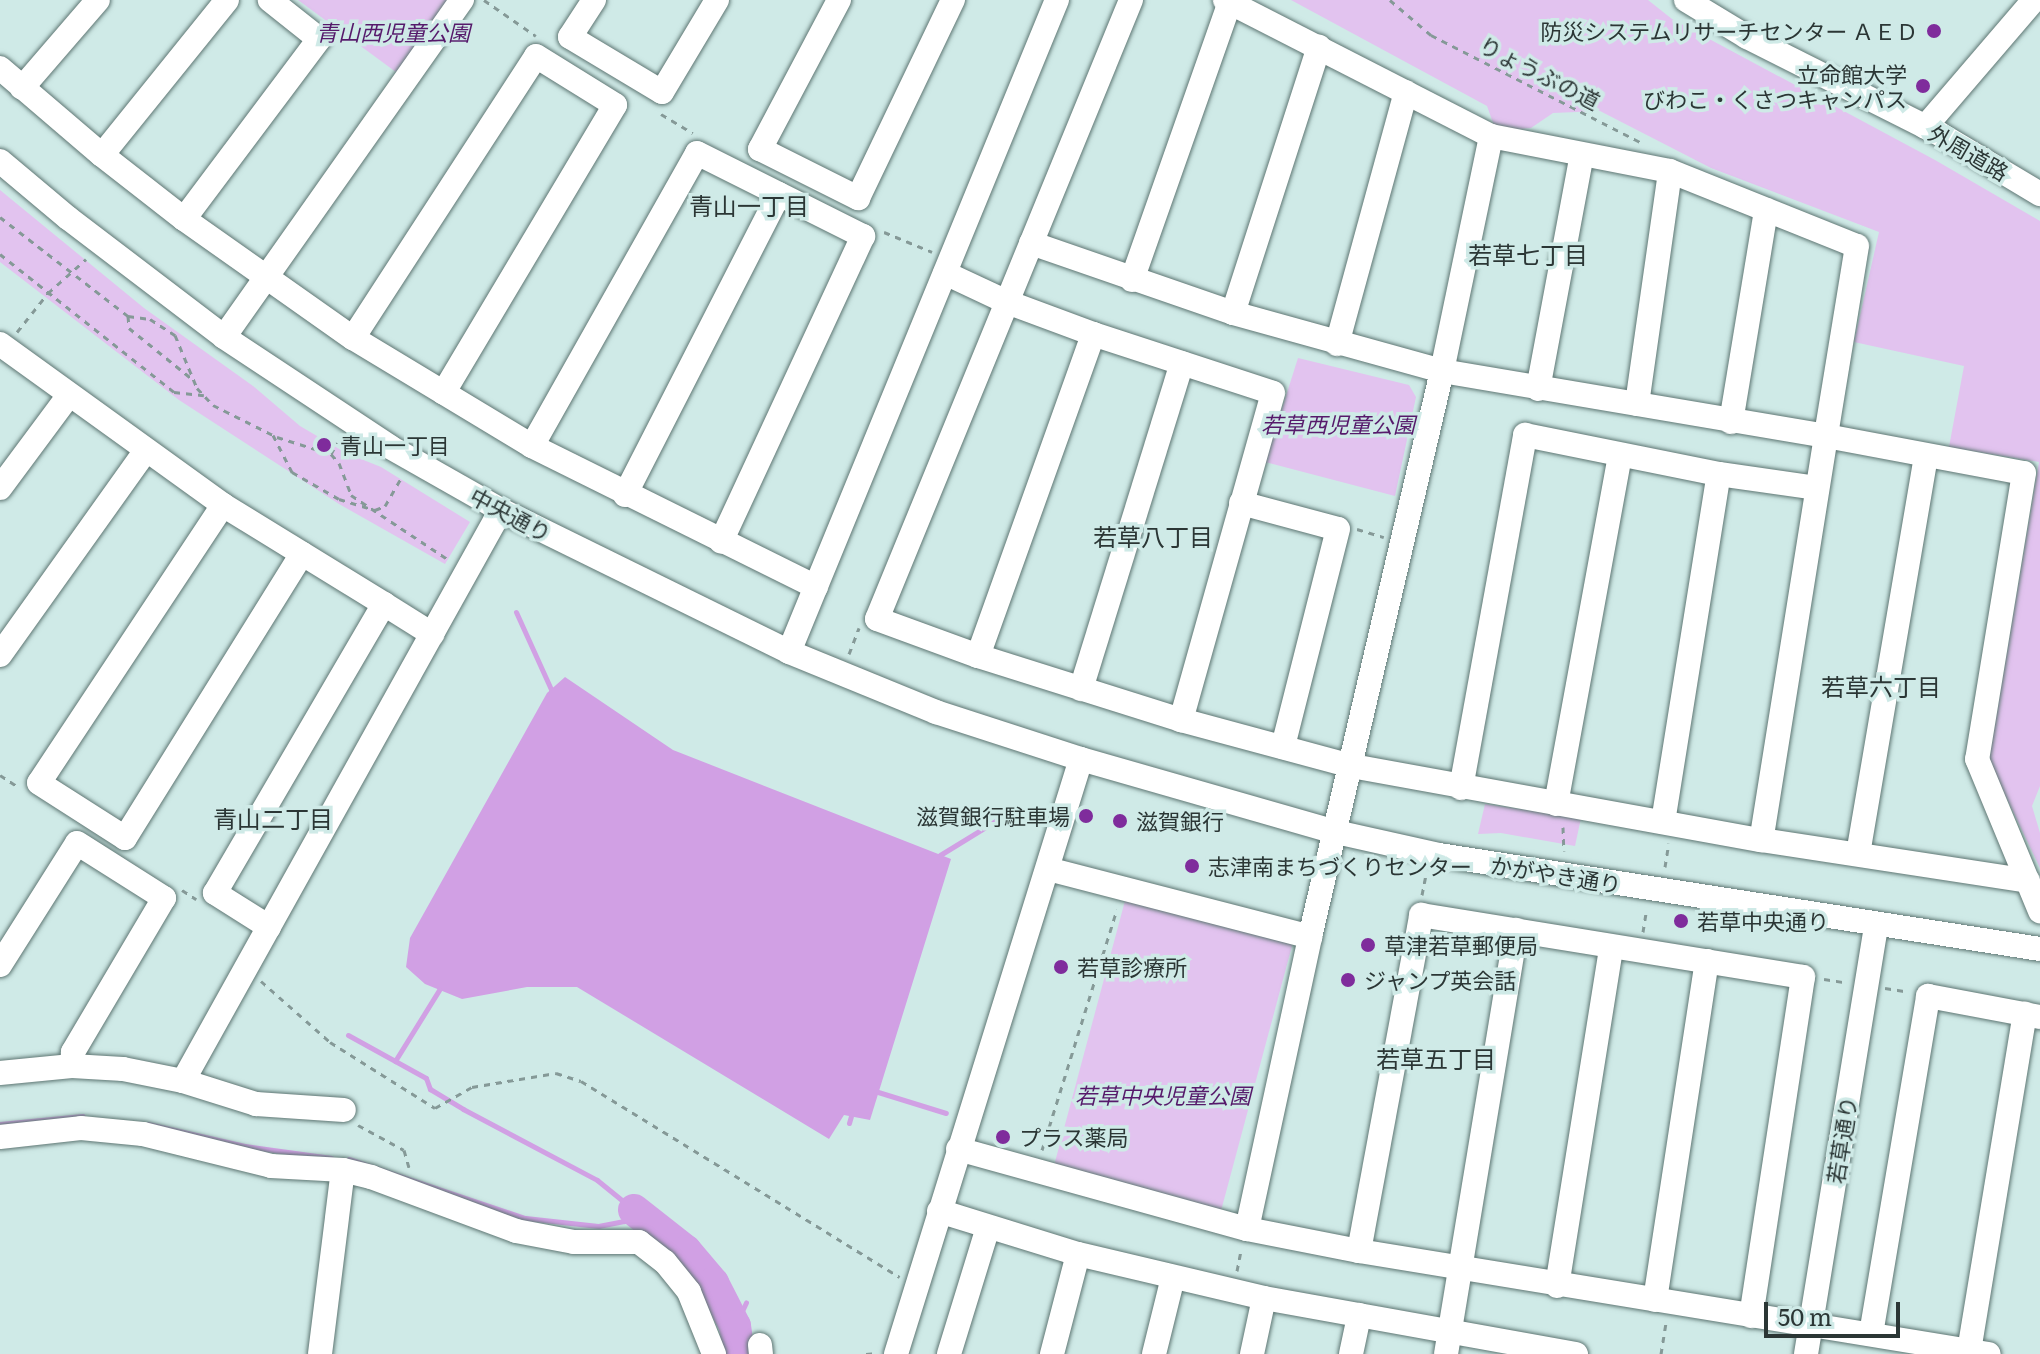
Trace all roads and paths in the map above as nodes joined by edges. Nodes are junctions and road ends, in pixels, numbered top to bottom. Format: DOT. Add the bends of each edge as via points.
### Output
graph roads {
  1 [pos="98,0"];
  2 [pos="227,0"];
  3 [pos="270,0"];
  4 [pos="462,0"];
  5 [pos="594,0"];
  6 [pos="717,0"];
  7 [pos="839,0"];
  8 [pos="953,0"];
  9 [pos="1057,0"];
  10 [pos="1131,0"];
  11 [pos="1390,0"];
  12 [pos="1686,0"];
  13 [pos="2034,0"];
  14 [pos="1228,1"];
  15 [pos="1319,47"];
  16 [pos="0,68"];
  17 [pos="22,88"];
  18 [pos="1406,92"];
  19 [pos="1925,127"];
  20 [pos="1491,136"];
  21 [pos="1652,148"];
  22 [pos="102,155"];
  23 [pos="1582,155"];
  24 [pos="0,161"];
  25 [pos="1670,171"];
  26 [pos="779,194"];
  27 [pos="2040,194"];
  28 [pos="1766,210"];
  29 [pos="0,217"];
  30 [pos="184,219"];
  31 [pos="1031,243"];
  32 [pos="0,254"];
  33 [pos="89,256"];
  34 [pos="70,271"];
  35 [pos="945,273"];
  36 [pos="265,279"];
  37 [pos="1132,280"];
  38 [pos="48,293"];
  39 [pos="1007,302"];
  40 [pos="1233,313"];
  41 [pos="128,316"];
  42 [pos="1093,334"];
  43 [pos="224,337"];
  44 [pos="353,338"];
  45 [pos="1337,344"];
  46 [pos="2,345"];
  47 [pos="1182,363"];
  48 [pos="1442,371"];
  49 [pos="194,381"];
  50 [pos="1538,389"];
  51 [pos="443,393"];
  52 [pos="69,395"];
  53 [pos="204,395"];
  54 [pos="1637,404"];
  55 [pos="1731,422"];
  56 [pos="273,435"];
  57 [pos="1826,436"];
  58 [pos="337,443"];
  59 [pos="532,446"];
  60 [pos="145,452"];
  61 [pos="331,454"];
  62 [pos="1620,455"];
  63 [pos="1926,457"];
  64 [pos="1719,474"];
  65 [pos="403,475"];
  66 [pos="0,488"];
  67 [pos="1816,488"];
  68 [pos="625,495"];
  69 [pos="1241,503"];
  70 [pos="223,505"];
  71 [pos="375,510"];
  72 [pos="501,510"];
  73 [pos="1338,529"];
  74 [pos="1389,538"];
  75 [pos="721,542"];
  76 [pos="302,554"];
  77 [pos="455,565"];
  78 [pos="816,587"];
  79 [pos="384,604"];
  80 [pos="864,617"];
  81 [pos="432,634"];
  82 [pos="789,652"];
  83 [pos="0,655"];
  84 [pos="978,656"];
  85 [pos="847,658"];
  86 [pos="1081,689"];
  87 [pos="1181,720"];
  88 [pos="1283,747"];
  89 [pos="1081,759"];
  90 [pos="1352,766"];
  91 [pos="1461,788"];
  92 [pos="1560,804"];
  93 [pos="1663,822"];
  94 [pos="1336,832"];
  95 [pos="1761,840"];
  96 [pos="1564,851"];
  97 [pos="1858,854"];
  98 [pos="1427,865"];
  99 [pos="1048,869"];
  100 [pos="2028,881"];
  101 [pos="1123,890"];
  102 [pos="2040,911"];
  103 [pos="1421,915"];
  104 [pos="1876,925"];
  105 [pos="269,927"];
  106 [pos="1516,930"];
  107 [pos="1310,937"];
  108 [pos="1611,947"];
  109 [pos="2040,949"];
  110 [pos="1707,961"];
  111 [pos="0,965"];
  112 [pos="247,967"];
  113 [pos="1803,977"];
  114 [pos="1855,983"];
  115 [pos="1878,986"];
  116 [pos="1928,996"];
  117 [pos="2032,1016"];
  118 [pos="72,1066"];
  119 [pos="0,1073"];
  120 [pos="183,1081"];
  121 [pos="344,1110"];
  122 [pos="0,1137"];
  123 [pos="958,1149"];
  124 [pos="343,1170"];
  125 [pos="1035,1173"];
  126 [pos="404,1187"];
  127 [pos="939,1211"];
  128 [pos="988,1227"];
  129 [pos="1245,1236"];
  130 [pos="1359,1251"];
  131 [pos="1078,1254"];
  132 [pos="1459,1269"];
  133 [pos="1173,1277"];
  134 [pos="1557,1286"];
  135 [pos="916,1288"];
  136 [pos="1232,1290"];
  137 [pos="1264,1298"];
  138 [pos="1661,1308"];
  139 [pos="1359,1315"];
  140 [pos="1751,1316"];
  141 [pos="1811,1326"];
  142 [pos="1871,1334"];
  143 [pos="1448,1342"];
  144 [pos="1545,1351"];
  145 [pos="1979,1352"];
  146 [pos="320,1354"];
  147 [pos="714,1354"];
  148 [pos="866,1354"];
  149 [pos="878,1354"];
  150 [pos="896,1354"];
  151 [pos="949,1354"];
  152 [pos="1052,1354"];
  153 [pos="1154,1354"];
  154 [pos="1252,1354"];
  155 [pos="1351,1354"];
  156 [pos="1576,1354"];
  157 [pos="1661,1354"];
  158 [pos="1806,1354"];
  1 -- 17 [label="street"];
  2 -- 22 [label="street"];
  3 -- 30 [label="street" via="319,39"];
  4 -- 36 [label="street"];
  5 -- 6 [label="street" via="570,37 662,92"];
  7 -- 8 [label="street" via="760,149 858,198"];
  9 -- 35 [label="street"];
  10 -- 31 [label="street"];
  11 -- 21 [label="path, りょうぶの道" via="1431,35"];
  12 -- 19 [label="street, 外周道路" via="1747,37"];
  13 -- 19 [label="street"];
  14 -- 15 [label="street"];
  14 -- 37 [label="street"];
  15 -- 18 [label="street"];
  15 -- 40 [label="street"];
  16 -- 17 [label="street"];
  17 -- 22 [label="street"];
  18 -- 20 [label="street"];
  18 -- 45 [label="street"];
  19 -- 27 [label="street, 外周道路"];
  20 -- 23 [label="street"];
  20 -- 48 [label="street"];
  22 -- 30 [label="street"];
  23 -- 25 [label="street"];
  23 -- 50 [label="street"];
  24 -- 43 [label="street, 中央通り"];
  25 -- 28 [label="street"];
  25 -- 54 [label="street"];
  26 -- 59 [label="street" via="697,153"];
  26 -- 68 [label="street"];
  26 -- 75 [label="street" via="863,236"];
  28 -- 55 [label="street"];
  28 -- 57 [label="street" via="1857,246"];
  29 -- 34 [label="path"];
  30 -- 36 [label="street"];
  31 -- 37 [label="street"];
  31 -- 39 [label="street"];
  32 -- 38 [label="path"];
  33 -- 34 [label="path"];
  34 -- 38 [label="path"];
  34 -- 41 [label="path"];
  35 -- 39 [label="street"];
  35 -- 78 [label="street"];
  36 -- 43 [label="street"];
  36 -- 44 [label="street"];
  37 -- 40 [label="street"];
  38 -- 46 [label="path"];
  38 -- 53 [label="path" via="174,392"];
  39 -- 42 [label="street"];
  39 -- 84 [label="street" via="877,619"];
  40 -- 45 [label="street"];
  41 -- 49 [label="path" via="129,328"];
  41 -- 49 [label="path" via="150,319 175,335"];
  42 -- 47 [label="street"];
  42 -- 84 [label="street"];
  43 -- 72 [label="street, 中央通り" via="319,403"];
  44 -- 51 [label="street"];
  44 -- 51 [label="street" via="536,56 615,105"];
  45 -- 48 [label="street"];
  46 -- 52 [label="street"];
  47 -- 69 [label="street" via="1273,393"];
  47 -- 86 [label="street"];
  48 -- 50 [label="street"];
  48 -- 90 [label="street"];
  49 -- 53 [label="path"];
  50 -- 54 [label="street"];
  51 -- 59 [label="street"];
  52 -- 60 [label="street"];
  52 -- 66 [label="street"];
  53 -- 56 [label="path" via="213,405"];
  54 -- 55 [label="street"];
  55 -- 57 [label="street"];
  56 -- 61 [label="path"];
  56 -- 71 [label="path" via="292,472 339,499"];
  57 -- 63 [label="street"];
  57 -- 67 [label="street"];
  58 -- 61 [label="path"];
  59 -- 68 [label="street"];
  60 -- 70 [label="street"];
  60 -- 83 [label="street"];
  61 -- 71 [label="path" via="351,495"];
  62 -- 64 [label="street"];
  62 -- 91 [label="street" via="1525,435"];
  62 -- 92 [label="street"];
  63 -- 97 [label="street"];
  63 -- 100 [label="street" via="2024,473 1977,759"];
  64 -- 67 [label="street"];
  64 -- 93 [label="street"];
  65 -- 71 [label="path" via="385,506"];
  67 -- 95 [label="street"];
  68 -- 75 [label="street"];
  69 -- 73 [label="street"];
  69 -- 87 [label="street"];
  70 -- 76 [label="street"];
  70 -- 76 [label="street" via="39,783 125,838"];
  71 -- 77 [label="path"];
  72 -- 81 [label="street"];
  72 -- 82 [label="street, 中央通り"];
  73 -- 74 [label="path" via="1345,526"];
  73 -- 88 [label="street"];
  75 -- 78 [label="street"];
  76 -- 79 [label="street"];
  78 -- 82 [label="street"];
  79 -- 81 [label="street"];
  79 -- 105 [label="street" via="215,893"];
  80 -- 85 [label="path"];
  81 -- 105 [label="street"];
  82 -- 89 [label="street, 中央通り" via="936,712"];
  84 -- 86 [label="street"];
  86 -- 87 [label="street"];
  87 -- 88 [label="street"];
  88 -- 90 [label="street"];
  89 -- 94 [label="street, かがやき通り"];
  89 -- 99 [label="street"];
  90 -- 91 [label="street"];
  90 -- 94 [label="street"];
  91 -- 92 [label="street"];
  92 -- 93 [label="street"];
  92 -- 96 [label="path"];
  93 -- 95 [label="street"];
  94 -- 104 [label="street, かがやき通り" via="1439,855"];
  94 -- 107 [label="street"];
  95 -- 97 [label="street"];
  97 -- 100 [label="street"];
  98 -- 103 [label="path"];
  99 -- 101 [label="street"];
  99 -- 123 [label="street"];
  100 -- 102 [label="street"];
  101 -- 107 [label="street"];
  101 -- 125 [label="path"];
  103 -- 106 [label="street"];
  103 -- 130 [label="street"];
  104 -- 109 [label="street, かがやき通り"];
  104 -- 141 [label="street, 若草通り"];
  105 -- 112 [label="street"];
  106 -- 108 [label="street"];
  106 -- 132 [label="street"];
  107 -- 129 [label="street"];
  108 -- 110 [label="street"];
  108 -- 134 [label="street"];
  110 -- 113 [label="street"];
  110 -- 138 [label="street"];
  111 -- 118 [label="street" via="77,843 164,898 73,1052"];
  112 -- 120 [label="street"];
  112 -- 135 [label="path" via="330,1042 435,1108 472,1087 556,1073 581,1081"];
  113 -- 114 [label="path"];
  113 -- 140 [label="street"];
  115 -- 116 [label="path"];
  116 -- 117 [label="street"];
  116 -- 142 [label="street"];
  117 -- 145 [label="street"];
  118 -- 119 [label="street"];
  118 -- 120 [label="street"];
  120 -- 121 [label="street" via="256,1104"];
  121 -- 126 [label="path" via="359,1126 404,1150 412,1171"];
  122 -- 124 [label="street" via="81,1128 128,1132 271,1166"];
  123 -- 125 [label="street"];
  123 -- 127 [label="street"];
  124 -- 126 [label="street"];
  124 -- 146 [label="street"];
  125 -- 129 [label="street"];
  126 -- 147 [label="street" via="516,1231 574,1242 639,1242 665,1262 689,1292"];
  127 -- 128 [label="street"];
  127 -- 135 [label="street"];
  128 -- 131 [label="street"];
  128 -- 151 [label="street"];
  129 -- 130 [label="street"];
  129 -- 136 [label="path"];
  130 -- 132 [label="street"];
  131 -- 133 [label="street"];
  131 -- 152 [label="street"];
  132 -- 134 [label="street"];
  132 -- 143 [label="street"];
  133 -- 136 [label="street"];
  133 -- 153 [label="street"];
  134 -- 138 [label="street"];
  135 -- 150 [label="street"];
  136 -- 137 [label="street"];
  137 -- 139 [label="street"];
  137 -- 154 [label="street"];
  138 -- 140 [label="street"];
  138 -- 157 [label="path"];
  139 -- 143 [label="street"];
  139 -- 155 [label="street"];
  140 -- 141 [label="street"];
  141 -- 142 [label="street"];
  141 -- 158 [label="street, 若草通り"];
  142 -- 145 [label="street"];
  143 -- 144 [label="street"];
  144 -- 156 [label="street"];
  148 -- 149 [label="path"];
}
